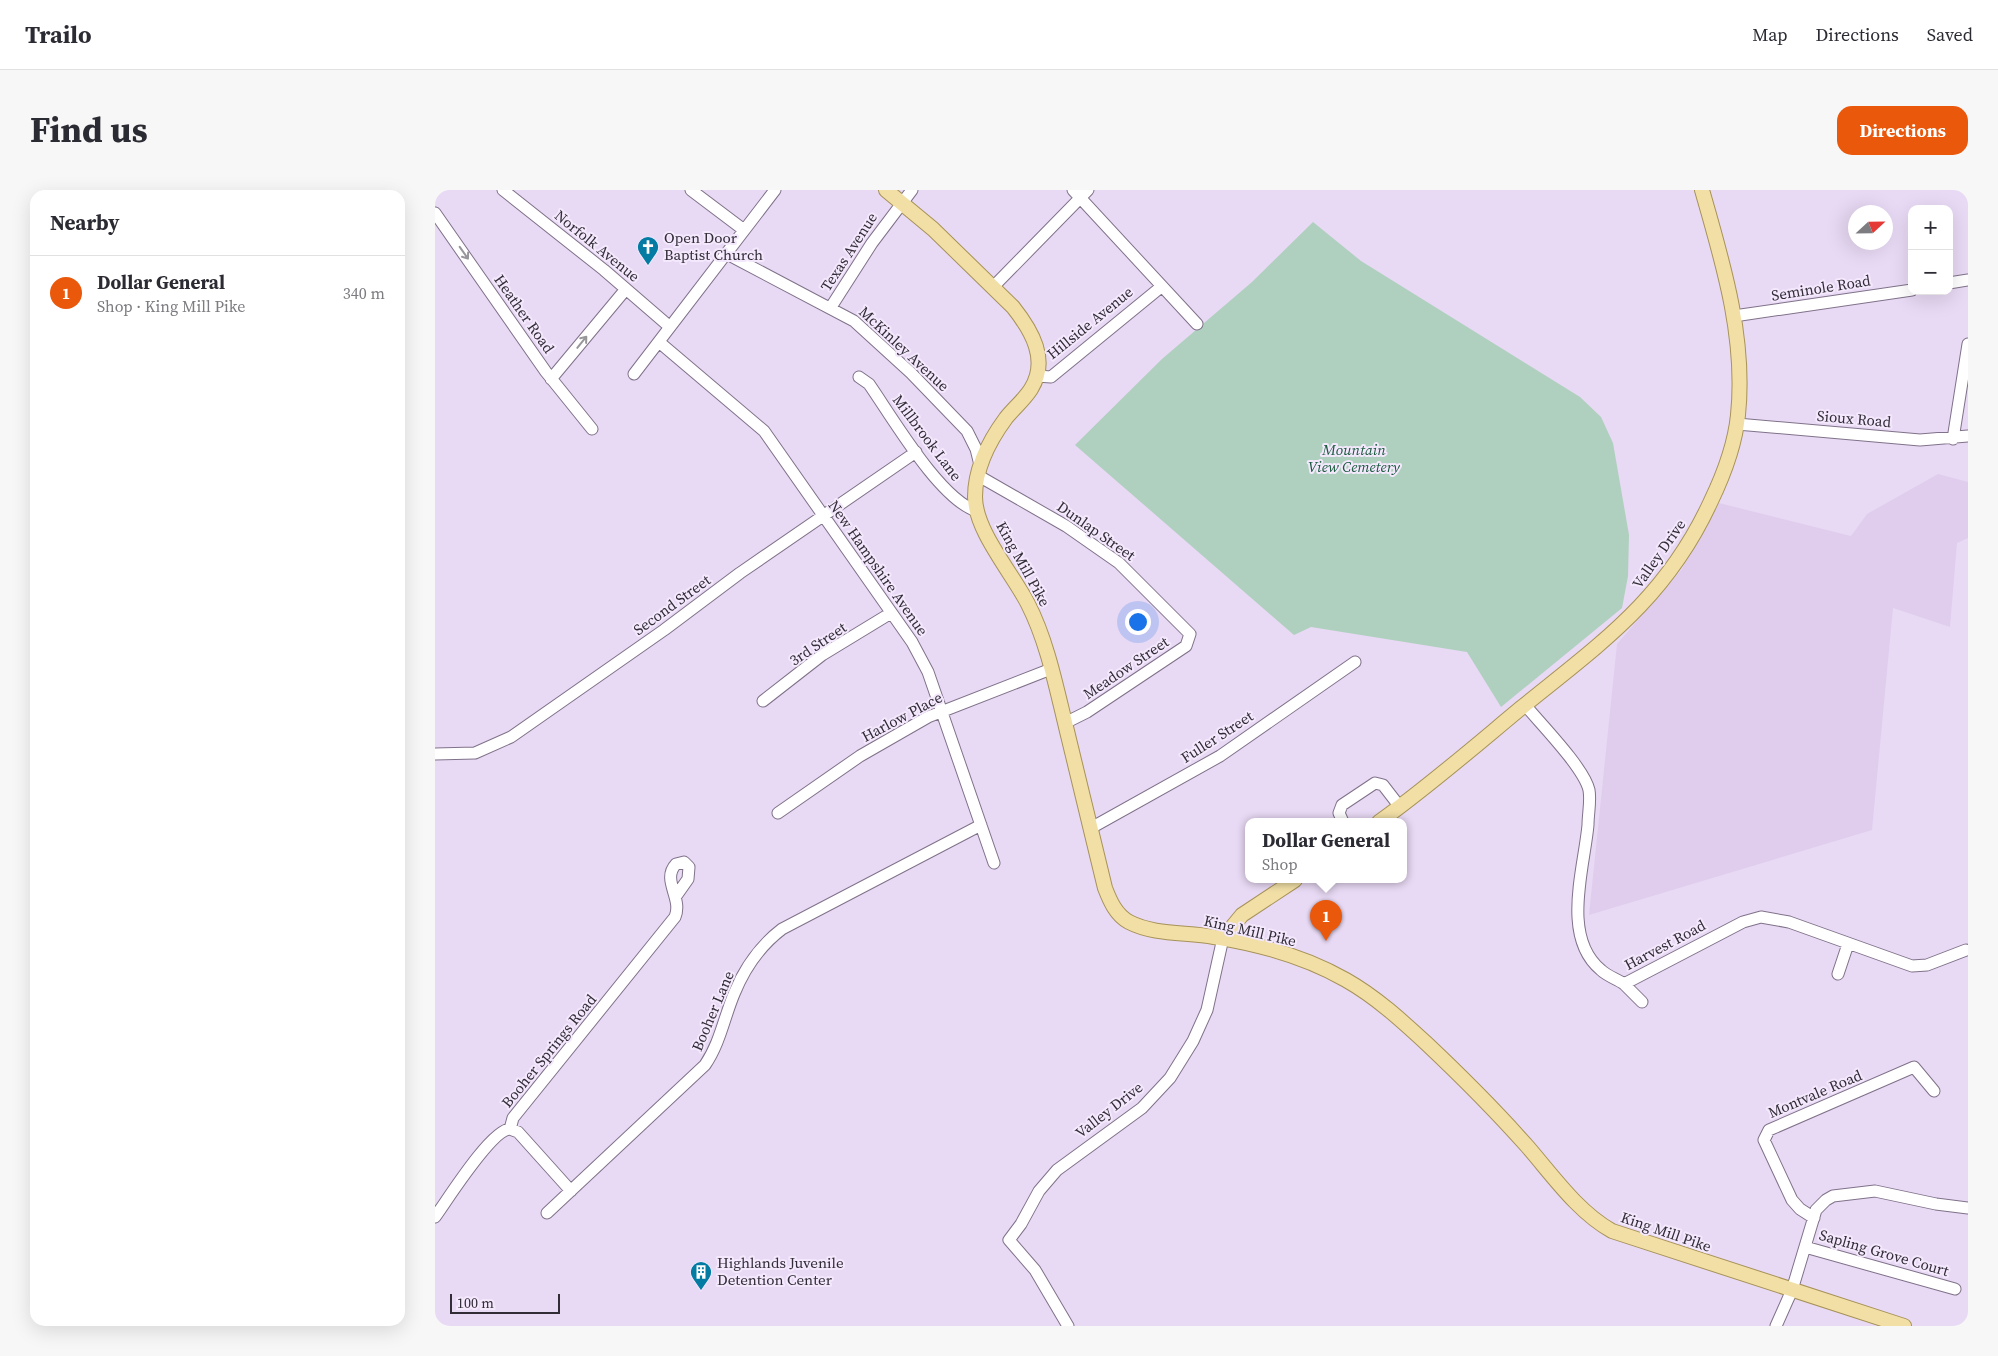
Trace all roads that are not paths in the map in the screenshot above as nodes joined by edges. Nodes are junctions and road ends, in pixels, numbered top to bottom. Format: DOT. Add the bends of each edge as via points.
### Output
graph roads {
  1 [pos="503,190"];
  2 [pos="691,190"];
  3 [pos="775,190"];
  4 [pos="886,190"];
  5 [pos="912,190"];
  6 [pos="1702,190"];
  7 [pos="1080,192"];
  8 [pos="901,203"];
  9 [pos="435,213"];
  10 [pos="744,230"];
  11 [pos="727,254"];
  12 [pos="1968,280"];
  13 [pos="1953,283"];
  14 [pos="993,287"];
  15 [pos="1161,287"];
  16 [pos="626,290"];
  17 [pos="1908,291"];
  18 [pos="831,308"];
  19 [pos="1734,316"];
  20 [pos="1197,324"];
  21 [pos="670,327"];
  22 [pos="659,342"];
  23 [pos="1968,344"];
  24 [pos="634,374"];
  25 [pos="1037,376"];
  26 [pos="859,377"];
  27 [pos="551,379"];
  28 [pos="1737,424"];
  29 [pos="592,429"];
  30 [pos="1968,436"];
  31 [pos="1953,439"];
  32 [pos="916,452"];
  33 [pos="978,470"];
  34 [pos="977,511"];
  35 [pos="823,516"];
  36 [pos="891,613"];
  37 [pos="1185,628"];
  38 [pos="1355,662"];
  39 [pos="1051,669"];
  40 [pos="763,701"];
  41 [pos="1525,705"];
  42 [pos="942,710"];
  43 [pos="1065,723"];
  44 [pos="435,754"];
  45 [pos="1400,807"];
  46 [pos="778,813"];
  47 [pos="1341,818"];
  48 [pos="1385,818"];
  49 [pos="981,825"];
  50 [pos="1091,828"];
  51 [pos="994,863"];
  52 [pos="1290,883"];
  53 [pos="676,896"];
  54 [pos="1223,938"];
  55 [pos="1848,944"];
  56 [pos="1966,950"];
  57 [pos="1838,974"];
  58 [pos="1624,984"];
  59 [pos="1642,1002"];
  60 [pos="1934,1091"];
  61 [pos="510,1129"];
  62 [pos="571,1191"];
  63 [pos="1968,1208"];
  64 [pos="547,1213"];
  65 [pos="435,1217"];
  66 [pos="1813,1218"];
  67 [pos="1805,1247"];
  68 [pos="1955,1288"];
  69 [pos="1792,1290"];
  70 [pos="1068,1326"];
  71 [pos="1776,1326"];
  72 [pos="1904,1326"];
  1 -- 16 [label="street, Norfolk Avenue"];
  2 -- 10 [label="street"];
  3 -- 10 [label="street"];
  4 -- 8 [label="main road"];
  5 -- 8 [label="street, Texas Avenue"];
  6 -- 19 [label="main road, Valley Drive" via="1723,262"];
  7 -- 14 [label="street"];
  7 -- 15 [label="street"];
  8 -- 14 [label="main road"];
  8 -- 18 [label="street, Texas Avenue"];
  9 -- 27 [label="street, Heather Road, one-way"];
  10 -- 11 [label="street"];
  11 -- 18 [label="street, McKinley Avenue"];
  11 -- 21 [label="street"];
  12 -- 13 [label="street"];
  14 -- 25 [label="main road" via="1030,330 1038,353"];
  15 -- 20 [label="street"];
  15 -- 25 [label="street, Hillside Avenue" via="1051,376"];
  16 -- 21 [label="street, Norfolk Avenue"];
  27 -- 16 [label="street, one-way"];
  17 -- 19 [label="street, Seminole Road"];
  18 -- 33 [label="street, McKinley Avenue" via="855,321 953,416 972,439"];
  19 -- 28 [label="main road, Valley Drive" via="1740,373"];
  21 -- 22 [label="street"];
  22 -- 24 [label="street"];
  22 -- 35 [label="street, New Hampshire Avenue" via="764,431"];
  23 -- 31 [label="street"];
  25 -- 33 [label="main road" via="1031,389 996,432"];
  26 -- 32 [label="street, Millbrook Lane" via="869,384"];
  27 -- 29 [label="street, Heather Road"];
  28 -- 31 [label="street, Sioux Road" via="1920,440"];
  28 -- 41 [label="main road, Valley Drive" via="1731,452 1716,492 1696,532 1665,578 1619,628"];
  30 -- 31 [label="street, Sioux Road"];
  32 -- 34 [label="street, Millbrook Lane" via="952,496"];
  32 -- 35 [label="street, Second Street"];
  33 -- 34 [label="main road, King Mill Pike"];
  33 -- 37 [label="street, Dunlap Street" via="1106,554 1139,581"];
  34 -- 39 [label="main road, King Mill Pike" via="986,533 1028,604"];
  35 -- 36 [label="street, New Hampshire Avenue"];
  35 -- 44 [label="street, Second Street" via="511,737 475,753"];
  36 -- 40 [label="street, 3rd Street" via="822,655"];
  36 -- 42 [label="street, New Hampshire Avenue" via="922,659"];
  37 -- 43 [label="street, Meadow Street" via="1190,639 1186,646 1109,698"];
  38 -- 50 [label="street, Fuller Street" via="1220,756"];
  39 -- 42 [label="street, Harlow Place"];
  39 -- 43 [label="main road, King Mill Pike"];
  41 -- 45 [label="main road, Valley Drive"];
  41 -- 58 [label="street, Harvest Road" via="1586,783 1590,798 1578,934 1585,951 1601,970"];
  42 -- 46 [label="street, Harlow Place" via="860,756"];
  42 -- 49 [label="street, New Hampshire Avenue"];
  43 -- 50 [label="main road, King Mill Pike"];
  45 -- 47 [label="street" via="1383,784 1375,783 1342,806 1339,813"];
  45 -- 48 [label="main road, Valley Drive"];
  49 -- 51 [label="street, New Hampshire Avenue"];
  49 -- 62 [label="street, Booher Lane" via="772,937 740,982 717,1045 705,1065"];
  50 -- 54 [label="main road, King Mill Pike" via="1105,888 1119,914 1126,920 1148,929"];
  52 -- 54 [label="main road, Valley Drive" via="1242,915"];
  53 -- 61 [label="street, Booher Springs Road" via="675,917 513,1118"];
  54 -- 69 [label="main road, King Mill Pike" via="1277,951 1323,968 1382,1004 1485,1101 1601,1225 1626,1237"];
  54 -- 70 [label="street, Valley Drive" via="1207,1010 1193,1042 1170,1078 1142,1108 1057,1170 1039,1190 1009,1240 1035,1270"];
  55 -- 56 [label="street, Harvest Road" via="1912,966 1927,965"];
  55 -- 57 [label="street"];
  55 -- 58 [label="street, Harvest Road" via="1789,922 1761,917 1743,922"];
  58 -- 59 [label="street"];
  60 -- 66 [label="street, Montvale Road" via="1914,1067 1769,1130 1764,1140 1793,1200 1799,1209"];
  61 -- 62 [label="street" via="518,1132"];
  61 -- 65 [label="street, Booher Springs Road" via="497,1134"];
  62 -- 64 [label="street, Booher Lane"];
  63 -- 66 [label="street" via="1868,1190 1833,1196 1816,1210"];
  66 -- 67 [label="street"];
  67 -- 68 [label="street, Sapling Grove Court"];
  67 -- 69 [label="street"];
  69 -- 71 [label="street"];
  69 -- 72 [label="main road, King Mill Pike"];
}
